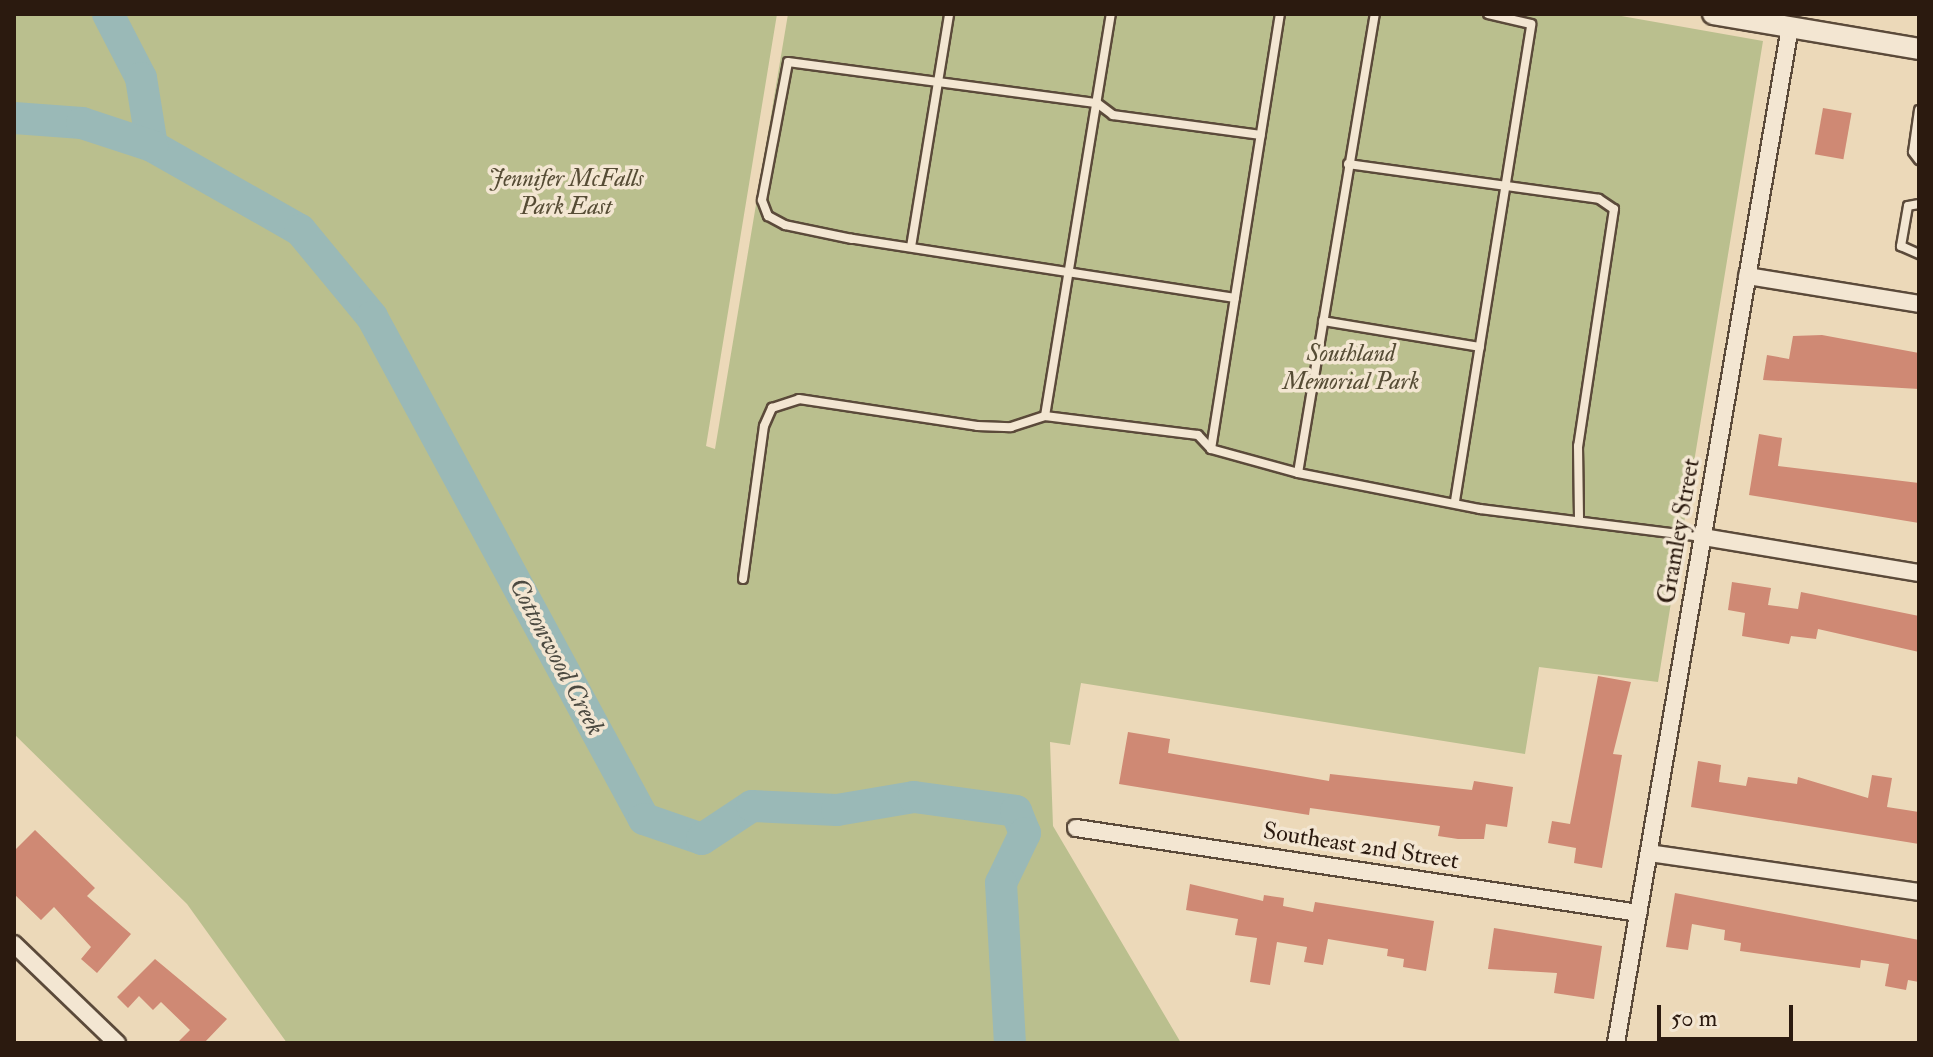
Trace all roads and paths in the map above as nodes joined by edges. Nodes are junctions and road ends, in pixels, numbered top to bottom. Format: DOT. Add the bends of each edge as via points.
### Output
graph roads {
  1 [pos="949,14"];
  2 [pos="1111,14"];
  3 [pos="1280,14"];
  4 [pos="1375,14"];
  5 [pos="1488,14"];
  6 [pos="1713,14"];
  7 [pos="1790,27"];
  8 [pos="1919,49"];
  9 [pos="938,83"];
  10 [pos="1097,103"];
  11 [pos="1919,110"];
  12 [pos="1261,135"];
  13 [pos="1919,160"];
  14 [pos="1348,164"];
  15 [pos="1505,187"];
  16 [pos="1919,204"];
  17 [pos="911,247"];
  18 [pos="1919,254"];
  19 [pos="1069,270"];
  20 [pos="1747,276"];
  21 [pos="1235,298"];
  22 [pos="1919,304"];
  23 [pos="1323,321"];
  24 [pos="1480,347"];
  25 [pos="1045,416"];
  26 [pos="1211,449"];
  27 [pos="1298,473"];
  28 [pos="1455,501"];
  29 [pos="1579,518"];
  30 [pos="1703,537"];
  31 [pos="1919,573"];
  32 [pos="743,579"];
  33 [pos="1076,828"];
  34 [pos="1649,853"];
  35 [pos="1919,892"];
  36 [pos="1639,913"];
  37 [pos="14,944"];
  38 [pos="117,1043"];
  39 [pos="1616,1043"];
  1 -- 9 [label="lane"];
  2 -- 10 [label="lane"];
  3 -- 12 [label="lane"];
  4 -- 14 [label="lane"];
  5 -- 15 [label="lane" via="1531,24"];
  6 -- 7 [label="street"];
  7 -- 8 [label="street"];
  7 -- 20 [label="street, Gramley Street"];
  9 -- 10 [label="lane"];
  9 -- 17 [label="lane"];
  9 -- 17 [label="lane" via="806,61 788,62 782,78 762,200 768,216"];
  10 -- 12 [label="lane" via="1113,115"];
  10 -- 19 [label="lane"];
  11 -- 13 [label="lane" via="1913,152"];
  12 -- 21 [label="lane"];
  14 -- 15 [label="lane"];
  14 -- 23 [label="lane"];
  15 -- 24 [label="lane"];
  15 -- 29 [label="lane" via="1599,199 1614,209 1578,446"];
  16 -- 18 [label="lane" via="1908,206 1901,246"];
  17 -- 19 [label="lane"];
  19 -- 21 [label="lane"];
  19 -- 25 [label="lane"];
  20 -- 22 [label="street"];
  20 -- 30 [label="street, Gramley Street"];
  21 -- 26 [label="lane"];
  23 -- 24 [label="lane"];
  23 -- 27 [label="lane"];
  24 -- 28 [label="lane"];
  25 -- 26 [label="lane" via="1198,435"];
  25 -- 32 [label="lane" via="1011,427 799,399 772,408"];
  26 -- 27 [label="lane"];
  27 -- 28 [label="lane"];
  28 -- 29 [label="lane"];
  29 -- 30 [label="lane"];
  30 -- 31 [label="street"];
  30 -- 34 [label="street, Gramley Street"];
  33 -- 36 [label="street, Southeast 2nd Street"];
  34 -- 35 [label="street"];
  34 -- 36 [label="street, Gramley Street"];
  36 -- 39 [label="street, Gramley Street"];
  37 -- 38 [label="street"];
}
